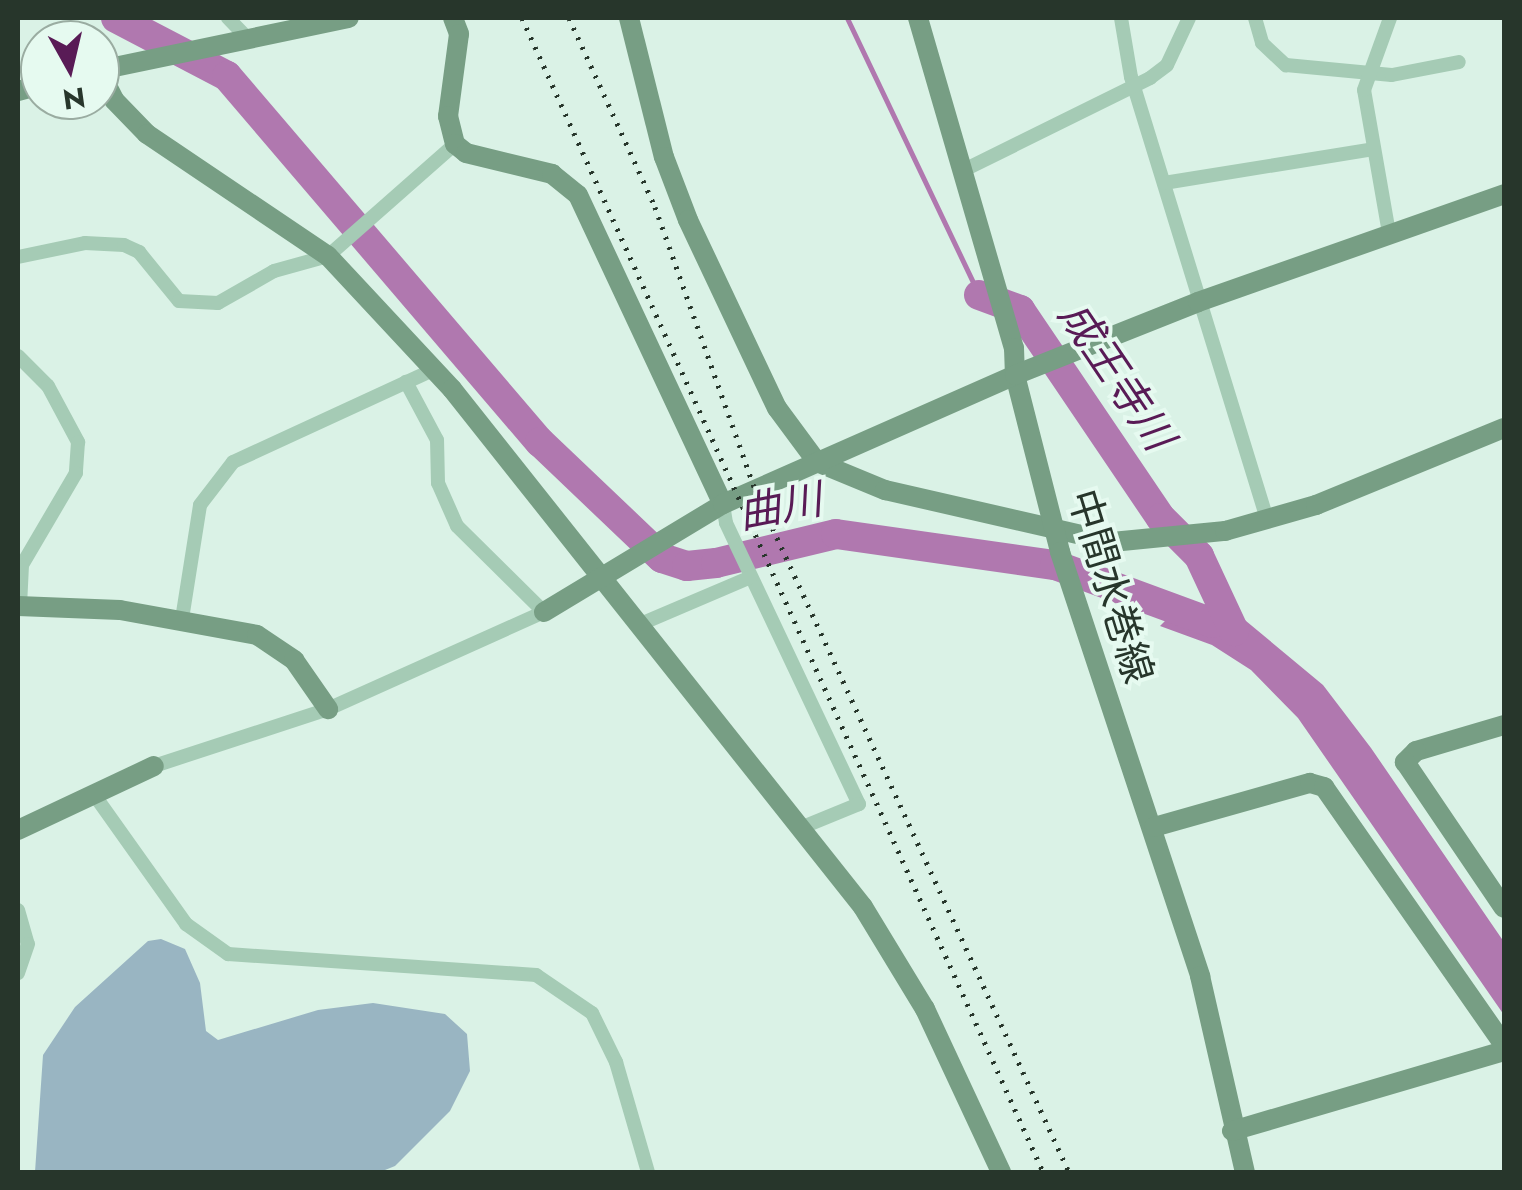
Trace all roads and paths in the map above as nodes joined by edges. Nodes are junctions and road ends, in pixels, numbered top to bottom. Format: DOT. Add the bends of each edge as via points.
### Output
graph roads {
  1 [pos="228,18"];
  2 [pos="350,18"];
  3 [pos="454,18"];
  4 [pos="629,18"];
  5 [pos="918,18"];
  6 [pos="1121,18"];
  7 [pos="1189,18"];
  8 [pos="1254,18"];
  9 [pos="1390,18"];
  10 [pos="247,38"];
  11 [pos="1459,62"];
  12 [pos="120,67"];
  13 [pos="1374,72"];
  14 [pos="1136,84"];
  15 [pos="120,106"];
  16 [pos="454,144"];
  17 [pos="1373,149"];
  18 [pos="962,171"];
  19 [pos="1164,183"];
  20 [pos="1504,194"];
  21 [pos="1390,232"];
  22 [pos="328,256"];
  23 [pos="18,257"];
  24 [pos="1198,302"];
  25 [pos="18,356"];
  26 [pos="435,369"];
  27 [pos="1014,375"];
  28 [pos="406,382"];
  29 [pos="1504,428"];
  30 [pos="817,462"];
  31 [pos="719,513"];
  32 [pos="1267,519"];
  33 [pos="1058,543"];
  34 [pos="750,574"];
  35 [pos="604,579"];
  36 [pos="19,606"];
  37 [pos="544,612"];
  38 [pos="182,619"];
  39 [pos="643,623"];
  40 [pos="328,708"];
  41 [pos="1504,725"];
  42 [pos="154,766"];
  43 [pos="94,792"];
  44 [pos="805,826"];
  45 [pos="1154,828"];
  46 [pos="18,830"];
  47 [pos="1504,908"];
  48 [pos="18,910"];
  49 [pos="18,973"];
  50 [pos="1504,1048"];
  51 [pos="1232,1131"];
  52 [pos="648,1172"];
  53 [pos="1001,1172"];
  54 [pos="1244,1172"];
  1 -- 10 [label="street"];
  2 -- 10 [label="street"];
  3 -- 16 [label="street" via="459,34 448,116"];
  4 -- 30 [label="street" via="664,157 688,220 777,408"];
  5 -- 18 [label="street, 中間水巻線"];
  6 -- 14 [label="street"];
  7 -- 14 [label="street" via="1167,65"];
  8 -- 13 [label="street" via="1262,43 1286,64"];
  9 -- 13 [label="street"];
  10 -- 12 [label="street"];
  11 -- 13 [label="street"];
  13 -- 17 [label="street" via="1364,90"];
  14 -- 18 [label="street"];
  14 -- 19 [label="street"];
  15 -- 22 [label="street" via="147,134"];
  16 -- 22 [label="street"];
  16 -- 31 [label="street" via="552,174 578,195"];
  17 -- 19 [label="street"];
  17 -- 21 [label="street"];
  18 -- 27 [label="street, 中間水巻線" via="1014,348"];
  19 -- 24 [label="street"];
  20 -- 21 [label="street"];
  21 -- 24 [label="street"];
  22 -- 23 [label="street" via="274,271 203,307 180,301 140,252 124,246 85,243"];
  22 -- 26 [label="street"];
  24 -- 27 [label="street"];
  24 -- 32 [label="street"];
  25 -- 36 [label="street" via="48,386 78,442 76,472 22,565"];
  26 -- 28 [label="street"];
  26 -- 35 [label="street"];
  27 -- 30 [label="street"];
  27 -- 33 [label="street, 中間水巻線"];
  28 -- 37 [label="street" via="437,440 438,482 456,526"];
  28 -- 38 [label="street" via="233,462 214,481 200,505"];
  29 -- 32 [label="street"];
  30 -- 31 [label="street"];
  30 -- 33 [label="street" via="884,490 996,512"];
  31 -- 34 [label="street"];
  31 -- 35 [label="street"];
  32 -- 33 [label="street" via="1160,539"];
  33 -- 45 [label="street, 中間水巻線"];
  34 -- 39 [label="street"];
  34 -- 44 [label="street" via="858,804"];
  35 -- 37 [label="street"];
  35 -- 39 [label="street"];
  36 -- 38 [label="street" via="92,606"];
  37 -- 40 [label="street"];
  38 -- 40 [label="street" via="278,646 306,672"];
  39 -- 44 [label="street"];
  40 -- 42 [label="street"];
  41 -- 47 [label="street" via="1416,751 1406,762"];
  42 -- 43 [label="street"];
  43 -- 46 [label="street"];
  43 -- 52 [label="street" via="186,924 228,954 536,975 592,1013 616,1062"];
  44 -- 53 [label="street" via="924,1010"];
  45 -- 50 [label="street" via="1310,782 1324,787"];
  45 -- 51 [label="street, 中間水巻線" via="1200,976"];
  48 -- 49 [label="street" via="28,944"];
  50 -- 51 [label="street"];
  51 -- 54 [label="street, 中間水巻線"];
}
